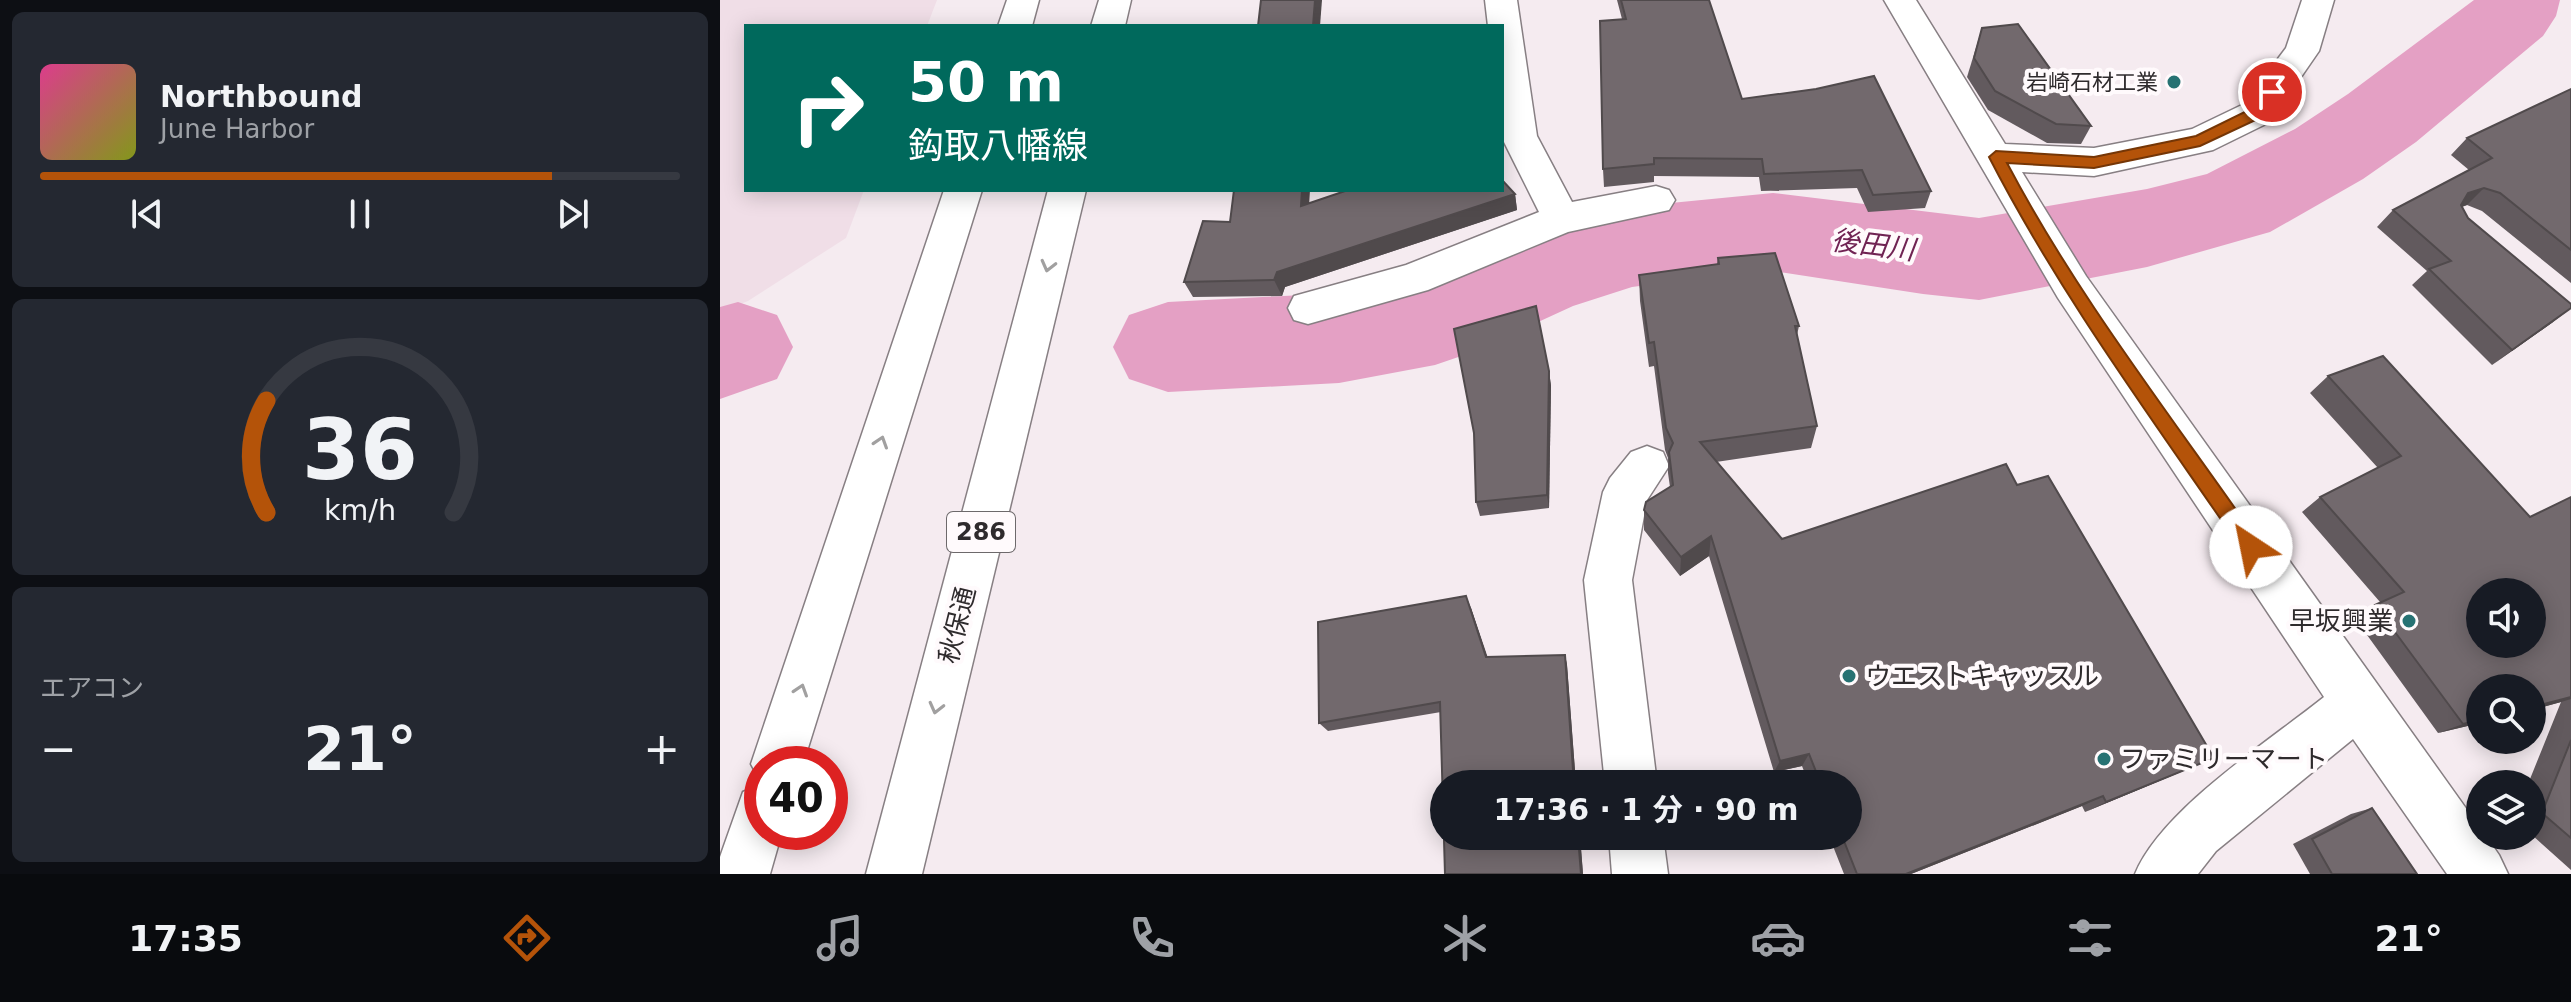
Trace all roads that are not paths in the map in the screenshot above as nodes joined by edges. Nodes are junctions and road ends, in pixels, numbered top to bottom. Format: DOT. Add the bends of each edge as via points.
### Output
graph roads {
  1 [pos="1023,0"];
  2 [pos="1115,0"];
  3 [pos="1501,0"];
  4 [pos="1900,0"];
  5 [pos="2318,0"];
  6 [pos="1016,24"];
  7 [pos="1109,24"];
  8 [pos="1996,157"];
  9 [pos="962,192"];
  10 [pos="1066,192"];
  11 [pos="1656,200"];
  12 [pos="1562,219"];
  13 [pos="1308,308"];
  14 [pos="1647,466"];
  15 [pos="2358,703"];
  16 [pos="783,746"];
  17 [pos="1629,770"];
  18 [pos="750,850"];
  19 [pos="1637,850"];
  20 [pos="742,874"];
  21 [pos="894,874"];
  22 [pos="1640,874"];
  23 [pos="2163,874"];
  24 [pos="2480,874"];
  1 -- 6 [label="main road"];
  2 -- 7 [label="main road"];
  3 -- 12 [label="main road" via="1519,136"];
  4 -- 8 [label="main road"];
  5 -- 8 [label="main road" via="2302,51 2257,113 2200,141 2094,162"];
  8 -- 15 [label="main road" via="2072,287"];
  16 -- 9 [label="main road, one-way"];
  10 -- 21 [label="main road, 秋保通 / 286, one-way"];
  11 -- 12 [label="main road"];
  12 -- 13 [label="main road" via="1414,279"];
  14 -- 17 [label="main road" via="1626,492 1608,580"];
  15 -- 23 [label="main road" via="2197,832"];
  15 -- 24 [label="main road"];
  18 -- 20 [label="main road"];
  19 -- 22 [label="main road"];
}
